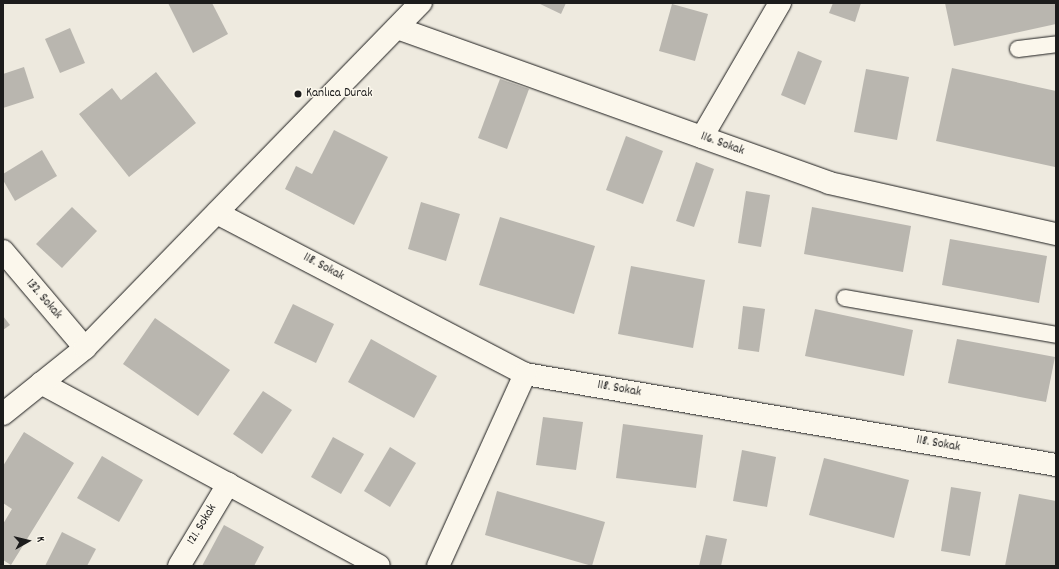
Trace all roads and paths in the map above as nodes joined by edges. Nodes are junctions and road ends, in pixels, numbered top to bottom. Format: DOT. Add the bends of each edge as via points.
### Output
graph roads {
  1 [pos="421,3"];
  2 [pos="780,3"];
  3 [pos="397,28"];
  4 [pos="1056,44"];
  5 [pos="1018,48"];
  6 [pos="702,137"];
  7 [pos="217,213"];
  8 [pos="1056,234"];
  9 [pos="3,251"];
  10 [pos="845,298"];
  11 [pos="1056,335"];
  12 [pos="85,348"];
  13 [pos="525,374"];
  14 [pos="41,383"];
  15 [pos="3,414"];
  16 [pos="1056,465"];
  17 [pos="228,484"];
  18 [pos="178,566"];
  19 [pos="379,566"];
  20 [pos="438,566"];
  1 -- 3 [label="street"];
  2 -- 6 [label="street"];
  3 -- 6 [label="street, 116. Sokak"];
  3 -- 7 [label="street"];
  4 -- 5 [label="lane"];
  6 -- 8 [label="street, 116. Sokak" via="829,183"];
  7 -- 12 [label="street"];
  7 -- 13 [label="street, 118. Sokak"];
  9 -- 12 [label="street, 132. Sokak"];
  10 -- 11 [label="lane"];
  12 -- 14 [label="street"];
  13 -- 16 [label="street, 118. Sokak"];
  13 -- 20 [label="street"];
  14 -- 15 [label="street"];
  14 -- 17 [label="street"];
  17 -- 18 [label="street, 121. Sokak"];
  17 -- 19 [label="street"];
}
